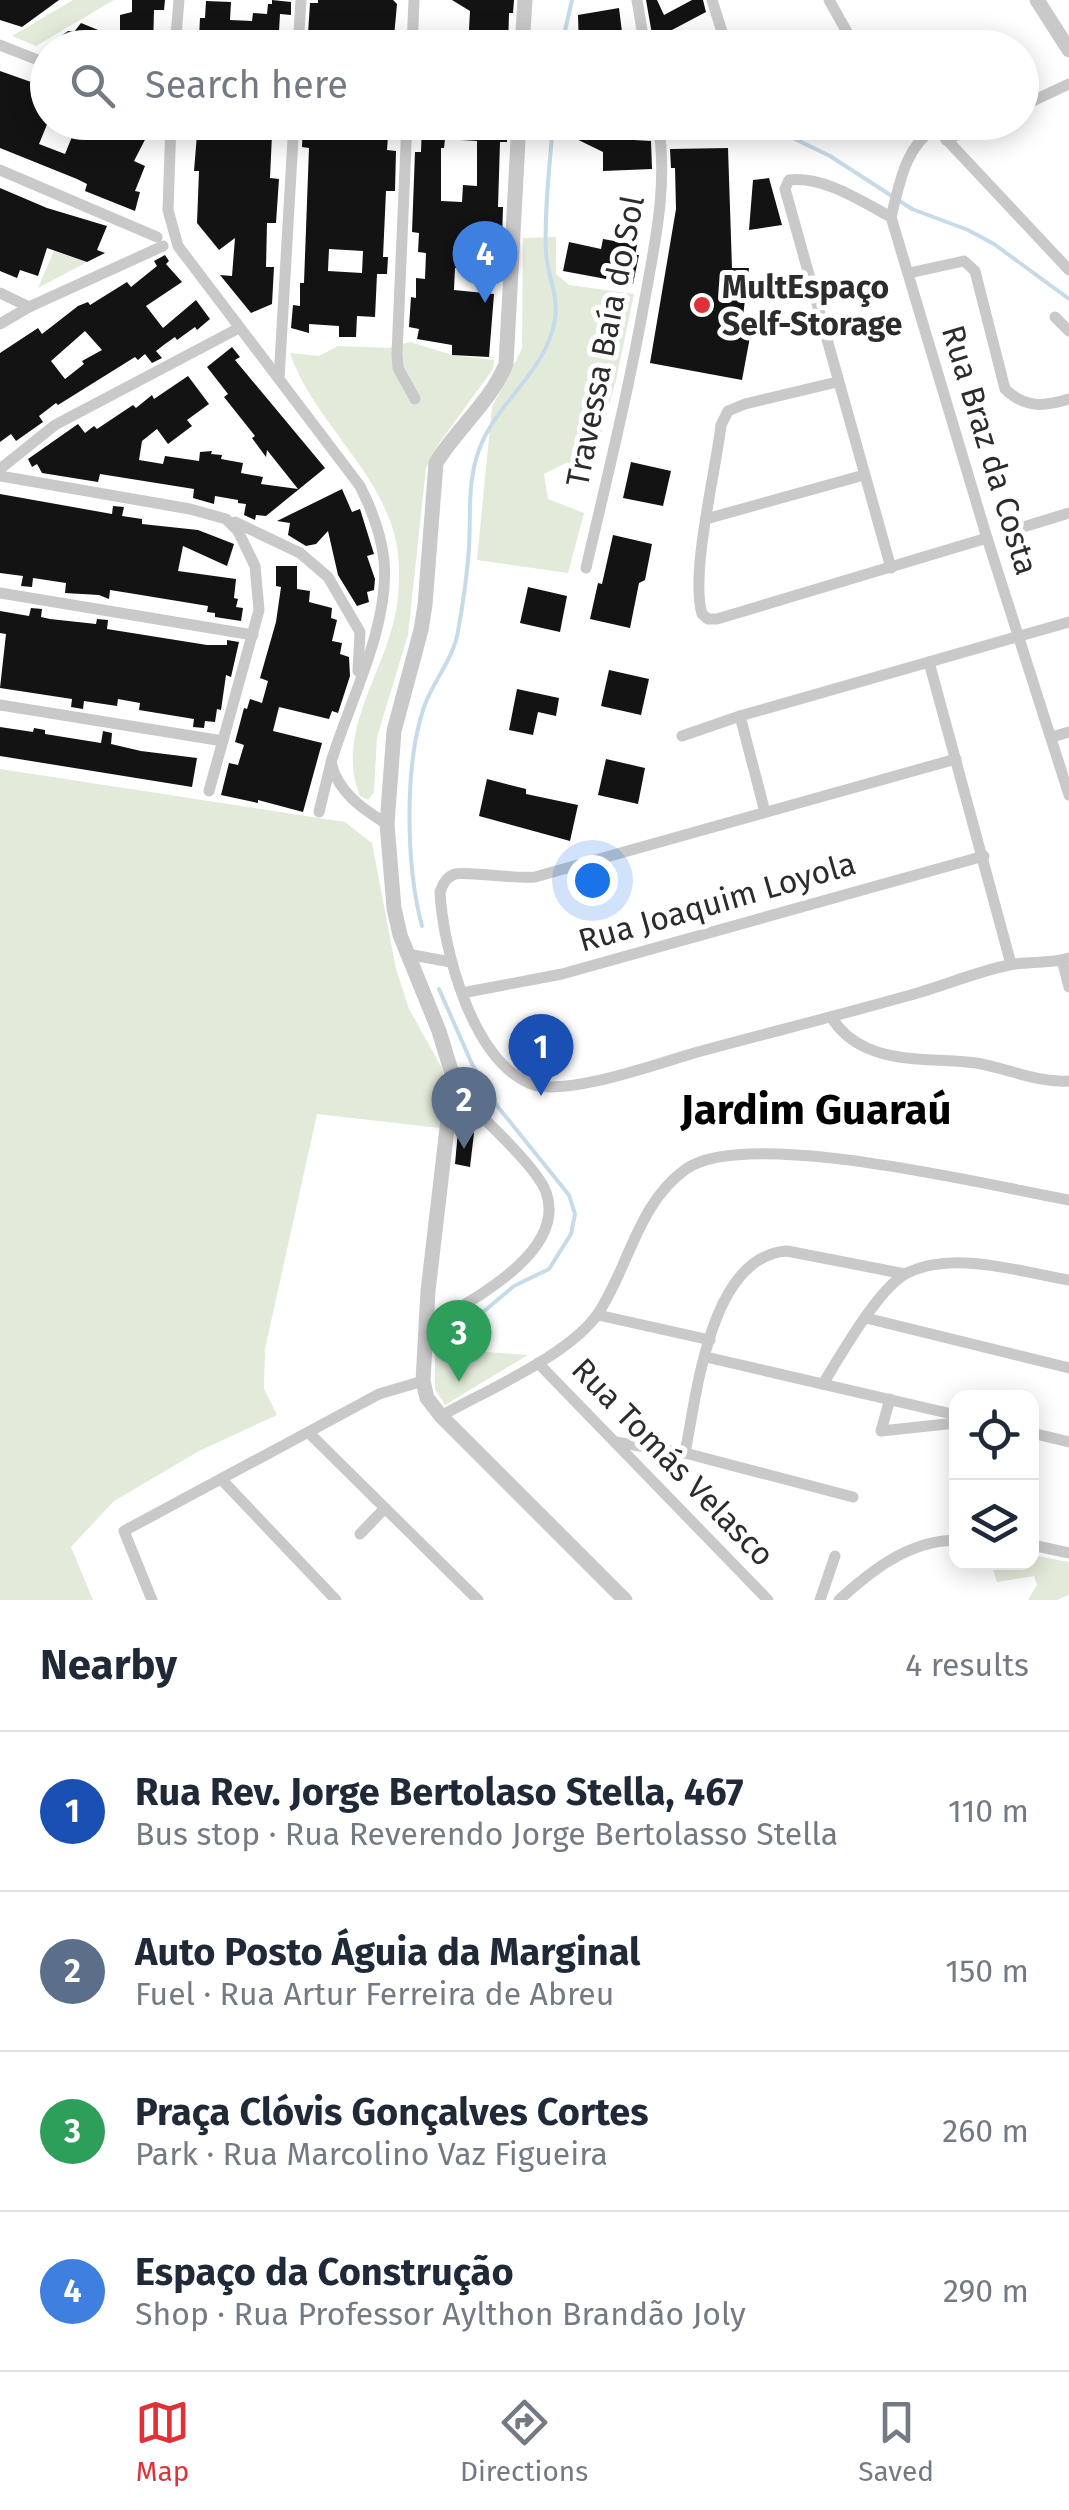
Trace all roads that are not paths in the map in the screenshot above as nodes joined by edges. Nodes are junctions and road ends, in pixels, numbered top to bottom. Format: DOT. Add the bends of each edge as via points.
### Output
graph roads {
  1 [pos="178,0"];
  2 [pos="301,0"];
  3 [pos="414,0"];
  4 [pos="525,0"];
  5 [pos="637,0"];
  6 [pos="712,0"];
  7 [pos="829,0"];
  8 [pos="1036,0"];
  9 [pos="176,30"];
  10 [pos="299,30"];
  11 [pos="413,30"];
  12 [pos="523,30"];
  13 [pos="642,30"];
  14 [pos="721,30"];
  15 [pos="846,30"];
  16 [pos="0,45"];
  17 [pos="1069,50"];
  18 [pos="30,57"];
  19 [pos="1069,84"];
  20 [pos="1039,98"];
  21 [pos="170,140"];
  22 [pos="293,140"];
  23 [pos="407,140"];
  24 [pos="518,140"];
  25 [pos="659,140"];
  26 [pos="921,140"];
  27 [pos="946,140"];
  28 [pos="0,170"];
  29 [pos="892,217"];
  30 [pos="164,237"];
  31 [pos="1069,270"];
  32 [pos="909,273"];
  33 [pos="0,293"];
  34 [pos="29,306"];
  35 [pos="1055,317"];
  36 [pos="0,324"];
  37 [pos="238,328"];
  38 [pos="1069,332"];
  39 [pos="279,380"];
  40 [pos="837,382"];
  41 [pos="416,399"];
  42 [pos="1069,399"];
  43 [pos="0,469"];
  44 [pos="864,475"];
  45 [pos="0,476"];
  46 [pos="1069,513"];
  47 [pos="706,518"];
  48 [pos="226,519"];
  49 [pos="1020,528"];
  50 [pos="987,538"];
  51 [pos="586,568"];
  52 [pos="891,568"];
  53 [pos="0,593"];
  54 [pos="1069,622"];
  55 [pos="253,635"];
  56 [pos="1019,637"];
  57 [pos="929,662"];
  58 [pos="358,680"];
  59 [pos="0,705"];
  60 [pos="740,716"];
  61 [pos="1069,732"];
  62 [pos="682,736"];
  63 [pos="1052,737"];
  64 [pos="223,741"];
  65 [pos="956,759"];
  66 [pos="331,762"];
  67 [pos="210,791"];
  68 [pos="1069,796"];
  69 [pos="318,812"];
  70 [pos="766,812"];
  71 [pos="388,824"];
  72 [pos="984,856"];
  73 [pos="413,956"];
  74 [pos="1065,959"];
  75 [pos="446,962"];
  76 [pos="1011,964"];
  77 [pos="1069,987"];
  78 [pos="462,993"];
  79 [pos="831,1018"];
  80 [pos="1069,1081"];
  81 [pos="453,1088"];
  82 [pos="1069,1200"];
  83 [pos="905,1274"];
  84 [pos="1069,1280"];
  85 [pos="598,1315"];
  86 [pos="866,1318"];
  87 [pos="426,1326"];
  88 [pos="710,1340"];
  89 [pos="706,1357"];
  90 [pos="538,1363"];
  91 [pos="1069,1368"];
  92 [pos="423,1380"];
  93 [pos="823,1384"];
  94 [pos="890,1399"];
  95 [pos="949,1413"];
  96 [pos="441,1416"];
  97 [pos="949,1424"];
  98 [pos="310,1433"];
  99 [pos="1039,1435"];
  100 [pos="615,1442"];
  101 [pos="1069,1442"];
  102 [pos="685,1453"];
  103 [pos="222,1479"];
  104 [pos="853,1497"];
  105 [pos="386,1508"];
  106 [pos="360,1534"];
  107 [pos="949,1541"];
  108 [pos="1039,1547"];
  109 [pos="1069,1553"];
  110 [pos="835,1556"];
  111 [pos="152,1600"];
  112 [pos="336,1600"];
  113 [pos="478,1600"];
  114 [pos="625,1600"];
  115 [pos="768,1600"];
  116 [pos="820,1600"];
  117 [pos="839,1600"];
  1 -- 9 [label="street"];
  2 -- 10 [label="street"];
  3 -- 11 [label="street"];
  4 -- 12 [label="street"];
  5 -- 13 [label="street"];
  6 -- 14 [label="street"];
  7 -- 15 [label="street"];
  8 -- 17 [label="street"];
  16 -- 18 [label="street"];
  19 -- 20 [label="street"];
  21 -- 30 [label="street"];
  22 -- 39 [label="street"];
  23 -- 41 [label="street" via="396,354"];
  24 -- 71 [label="street" via="506,364 436,464 425,605 394,730"];
  25 -- 51 [label="street, Travessa Baía do Sol" via="664,188 631,375"];
  26 -- 29 [label="street, Rua Braz da Costa" via="903,170"];
  27 -- 31 [label="street"];
  28 -- 30 [label="street"];
  29 -- 32 [label="street, Rua Braz da Costa"];
  29 -- 40 [label="street" via="802,178 789,180 785,189"];
  30 -- 34 [label="street" via="134,258"];
  30 -- 37 [label="street"];
  32 -- 42 [label="street" via="964,261 975,271 1005,389 1026,404"];
  32 -- 50 [label="street, Rua Braz da Costa"];
  33 -- 34 [label="street"];
  34 -- 36 [label="street"];
  35 -- 38 [label="street"];
  37 -- 39 [label="street"];
  37 -- 43 [label="street" via="55,425"];
  39 -- 58 [label="street" via="360,486 380,532 383,586"];
  40 -- 44 [label="street"];
  40 -- 47 [label="street" via="728,412"];
  44 -- 47 [label="street"];
  44 -- 52 [label="street"];
  45 -- 48 [label="street"];
  46 -- 49 [label="street"];
  47 -- 52 [label="street" via="700,608 708,619"];
  48 -- 55 [label="street" via="255,566"];
  48 -- 58 [label="street" via="300,553 328,577 360,632"];
  50 -- 52 [label="street"];
  50 -- 56 [label="street, Rua Braz da Costa"];
  53 -- 55 [label="street"];
  54 -- 56 [label="street"];
  55 -- 64 [label="street"];
  56 -- 57 [label="street"];
  56 -- 63 [label="street, Rua Braz da Costa"];
  57 -- 60 [label="street"];
  57 -- 65 [label="street"];
  58 -- 66 [label="street"];
  59 -- 64 [label="street"];
  60 -- 62 [label="street"];
  60 -- 70 [label="street"];
  61 -- 63 [label="street"];
  63 -- 68 [label="street, Rua Braz da Costa"];
  64 -- 67 [label="street"];
  65 -- 70 [label="street"];
  65 -- 72 [label="street"];
  66 -- 69 [label="street"];
  66 -- 71 [label="street" via="356,804"];
  70 -- 75 [label="street" via="535,877 450,876 440,892"];
  71 -- 73 [label="street" via="394,908"];
  72 -- 76 [label="street"];
  72 -- 78 [label="street, Rua Joaquim Loyola" via="562,974"];
  73 -- 75 [label="street"];
  73 -- 81 [label="street"];
  74 -- 76 [label="street"];
  74 -- 77 [label="street"];
  75 -- 78 [label="street"];
  76 -- 79 [label="street"];
  78 -- 79 [label="street" via="506,1068 543,1088 602,1079"];
  79 -- 80 [label="street" via="849,1038 894,1056"];
  81 -- 87 [label="street"];
  81 -- 87 [label="street" via="534,1172 546,1190 548,1218 532,1254"];
  82 -- 85 [label="street" via="838,1160 712,1157 682,1172 652,1206"];
  83 -- 84 [label="street" via="974,1265"];
  83 -- 86 [label="street"];
  83 -- 88 [label="street" via="787,1251 768,1254 734,1281"];
  85 -- 88 [label="street"];
  85 -- 90 [label="street"];
  86 -- 91 [label="street"];
  86 -- 93 [label="street"];
  87 -- 92 [label="street"];
  88 -- 89 [label="street"];
  89 -- 93 [label="street"];
  89 -- 102 [label="street"];
  90 -- 96 [label="street"];
  90 -- 100 [label="street, Rua Tomás Velasco"];
  92 -- 96 [label="street"];
  92 -- 98 [label="street" via="378,1394"];
  93 -- 94 [label="street"];
  94 -- 95 [label="street"];
  94 -- 97 [label="street" via="881,1431"];
  96 -- 114 [label="street"];
  98 -- 103 [label="street"];
  98 -- 105 [label="street"];
  99 -- 101 [label="street"];
  100 -- 102 [label="street"];
  100 -- 115 [label="street, Rua Tomás Velasco"];
  102 -- 104 [label="street"];
  103 -- 111 [label="street" via="124,1531"];
  103 -- 112 [label="street"];
  105 -- 106 [label="street"];
  105 -- 113 [label="street"];
  107 -- 117 [label="street" via="907,1550"];
  108 -- 109 [label="street"];
  110 -- 116 [label="street"];
}
